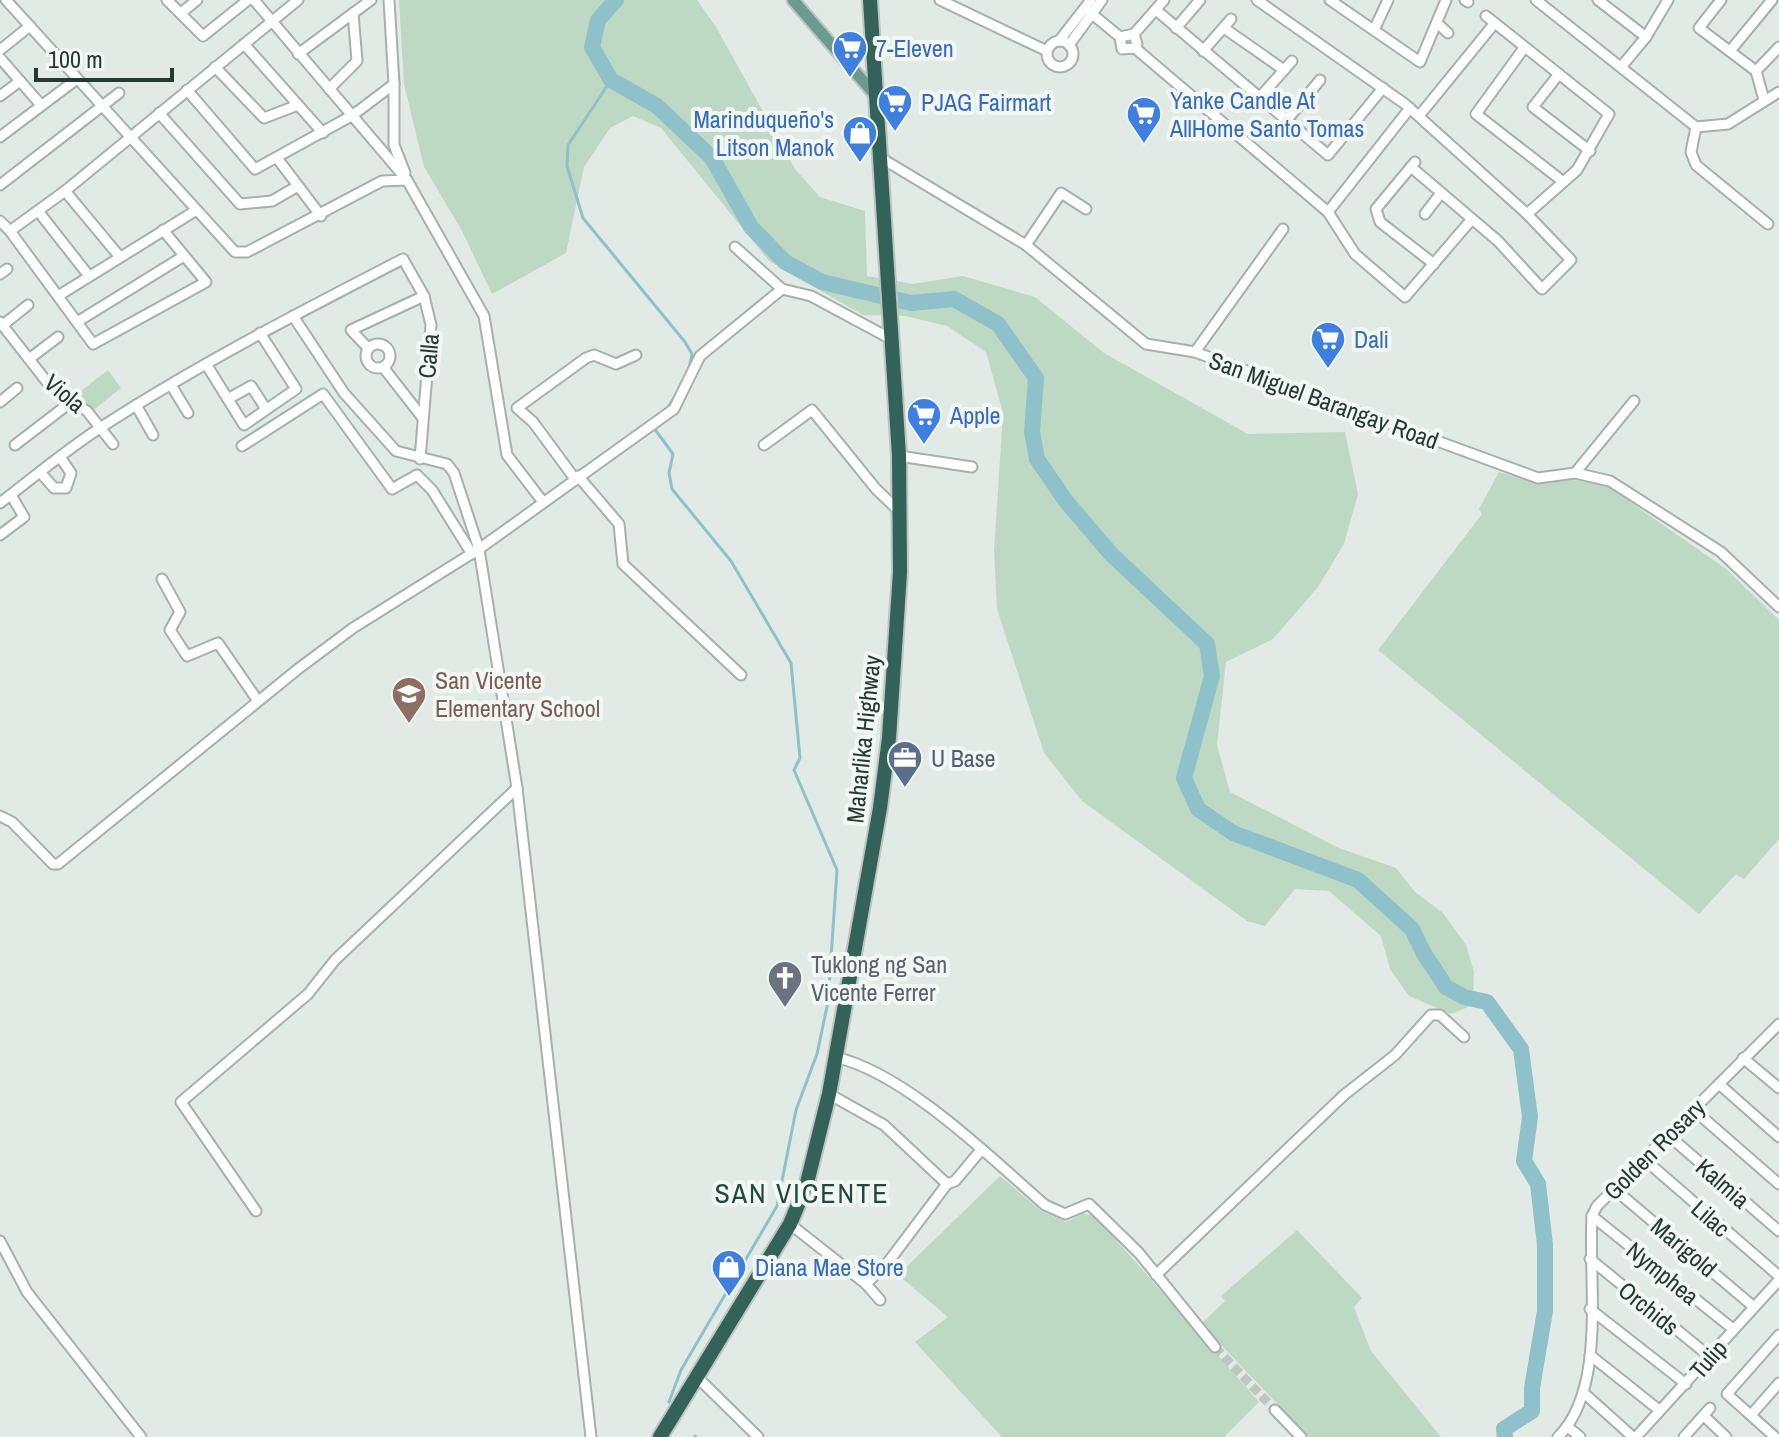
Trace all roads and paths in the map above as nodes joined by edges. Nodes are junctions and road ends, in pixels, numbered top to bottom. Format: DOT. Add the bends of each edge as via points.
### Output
graph roads {
  1 [pos="6,0"];
  2 [pos="167,0"];
  3 [pos="197,0"];
  4 [pos="251,0"];
  5 [pos="298,0"];
  6 [pos="371,0"];
  7 [pos="389,0"];
  8 [pos="793,0"];
  9 [pos="870,0"];
  10 [pos="940,0"];
  11 [pos="1102,0"];
  12 [pos="1164,0"];
  13 [pos="1200,0"];
  14 [pos="1257,0"];
  15 [pos="1330,0"];
  16 [pos="1388,0"];
  17 [pos="1446,0"];
  18 [pos="1536,0"];
  19 [pos="1598,0"];
  20 [pos="1721,0"];
  21 [pos="1772,0"];
  22 [pos="1663,2"];
  23 [pos="1347,5"];
  24 [pos="1090,8"];
  25 [pos="1156,10"];
  26 [pos="181,13"];
  27 [pos="353,13"];
  28 [pos="1486,16"];
  29 [pos="1231,19"];
  30 [pos="271,22"];
  31 [pos="1437,23"];
  32 [pos="1494,24"];
  33 [pos="30,26"];
  34 [pos="1176,28"];
  35 [pos="1224,28"];
  36 [pos="1374,30"];
  37 [pos="1448,33"];
  38 [pos="1134,34"];
  39 [pos="1120,37"];
  40 [pos="1646,37"];
  41 [pos="1064,43"];
  42 [pos="244,44"];
  43 [pos="1779,47"];
  44 [pos="1135,48"];
  45 [pos="1524,48"];
  46 [pos="0,50"];
  47 [pos="1047,51"];
  48 [pos="1203,51"];
  49 [pos="1730,51"];
  50 [pos="298,54"];
  51 [pos="0,58"];
  52 [pos="1292,61"];
  53 [pos="215,67"];
  54 [pos="1621,67"];
  55 [pos="1284,70"];
  56 [pos="1756,71"];
  57 [pos="1559,74"];
  58 [pos="77,79"];
  59 [pos="1320,80"];
  60 [pos="20,81"];
  61 [pos="394,84"];
  62 [pos="1383,88"];
  63 [pos="329,89"];
  64 [pos="187,90"];
  65 [pos="1779,92"];
  66 [pos="119,93"];
  67 [pos="0,96"];
  68 [pos="876,96"];
  69 [pos="1259,98"];
  70 [pos="1764,100"];
  71 [pos="41,105"];
  72 [pos="298,105"];
  73 [pos="101,106"];
  74 [pos="1410,108"];
  75 [pos="159,113"];
  76 [pos="353,115"];
  77 [pos="1419,116"];
  78 [pos="1286,121"];
  79 [pos="1696,127"];
  80 [pos="323,133"];
  81 [pos="0,137"];
  82 [pos="130,138"];
  83 [pos="1590,151"];
  84 [pos="277,158"];
  85 [pos="881,158"];
  86 [pos="407,180"];
  87 [pos="1561,180"];
  88 [pos="0,185"];
  89 [pos="298,186"];
  90 [pos="65,191"];
  91 [pos="1441,193"];
  92 [pos="1086,209"];
  93 [pos="38,211"];
  94 [pos="195,211"];
  95 [pos="1328,212"];
  96 [pos="1425,214"];
  97 [pos="1527,214"];
  98 [pos="321,216"];
  99 [pos="1472,219"];
  100 [pos="0,221"];
  101 [pos="1768,224"];
  102 [pos="1283,229"];
  103 [pos="163,230"];
  104 [pos="10,231"];
  105 [pos="1026,245"];
  106 [pos="735,247"];
  107 [pos="119,256"];
  108 [pos="184,256"];
  109 [pos="1434,264"];
  110 [pos="89,276"];
  111 [pos="782,289"];
  112 [pos="58,296"];
  113 [pos="424,296"];
  114 [pos="28,305"];
  115 [pos="293,316"];
  116 [pos="77,322"];
  117 [pos="2,324"];
  118 [pos="260,333"];
  119 [pos="891,334"];
  120 [pos="58,337"];
  121 [pos="368,348"];
  122 [pos="1195,352"];
  123 [pos="636,355"];
  124 [pos="29,359"];
  125 [pos="206,364"];
  126 [pos="383,367"];
  127 [pos="171,385"];
  128 [pos="17,388"];
  129 [pos="2,397"];
  130 [pos="228,399"];
  131 [pos="1634,401"];
  132 [pos="71,402"];
  133 [pos="136,405"];
  134 [pos="266,409"];
  135 [pos="188,413"];
  136 [pos="422,417"];
  137 [pos="101,427"];
  138 [pos="153,435"];
  139 [pos="113,444"];
  140 [pos="15,445"];
  141 [pos="764,445"];
  142 [pos="242,446"];
  143 [pos="899,456"];
  144 [pos="60,457"];
  145 [pos="420,459"];
  146 [pos="972,467"];
  147 [pos="40,472"];
  148 [pos="1575,473"];
  149 [pos="576,477"];
  150 [pos="11,495"];
  151 [pos="543,502"];
  152 [pos="0,503"];
  153 [pos="899,512"];
  154 [pos="0,535"];
  155 [pos="476,552"];
  156 [pos="162,579"];
  157 [pos="1779,607"];
  158 [pos="741,675"];
  159 [pos="258,701"];
  160 [pos="517,788"];
  161 [pos="0,816"];
  162 [pos="1779,1024"];
  163 [pos="1770,1034"];
  164 [pos="1464,1037"];
  165 [pos="1779,1041"];
  166 [pos="835,1057"];
  167 [pos="1743,1058"];
  168 [pos="1719,1084"];
  169 [pos="1779,1088"];
  170 [pos="829,1094"];
  171 [pos="1694,1110"];
  172 [pos="1668,1135"];
  173 [pos="1779,1137"];
  174 [pos="981,1150"];
  175 [pos="1644,1159"];
  176 [pos="947,1184"];
  177 [pos="1779,1184"];
  178 [pos="1613,1188"];
  179 [pos="256,1211"];
  180 [pos="1592,1216"];
  181 [pos="790,1224"];
  182 [pos="1779,1231"];
  183 [pos="0,1241"];
  184 [pos="1590,1259"];
  185 [pos="1156,1275"];
  186 [pos="1779,1278"];
  187 [pos="866,1284"];
  188 [pos="880,1300"];
  189 [pos="1754,1307"];
  190 [pos="1590,1309"];
  191 [pos="1733,1329"];
  192 [pos="1779,1335"];
  193 [pos="1215,1347"];
  194 [pos="1590,1355"];
  195 [pos="1709,1356"];
  196 [pos="697,1377"];
  197 [pos="1779,1383"];
  198 [pos="1686,1384"];
  199 [pos="1585,1394"];
  200 [pos="1275,1410"];
  201 [pos="1659,1410"];
  202 [pos="1751,1415"];
  203 [pos="1568,1427"];
  204 [pos="141,1437"];
  205 [pos="591,1437"];
  206 [pos="660,1437"];
  207 [pos="758,1437"];
  208 [pos="1301,1437"];
  209 [pos="1558,1437"];
  210 [pos="1580,1437"];
  211 [pos="1635,1437"];
  212 [pos="1684,1437"];
  213 [pos="1726,1437"];
  214 [pos="1775,1437"];
  1 -- 33 [label="street"];
  2 -- 26 [label="street"];
  3 -- 26 [label="street"];
  4 -- 26 [label="street" via="203,36"];
  4 -- 30 [label="street"];
  5 -- 30 [label="street"];
  6 -- 27 [label="street"];
  7 -- 61 [label="street"];
  8 -- 68 [label="main road"];
  9 -- 68 [label="highway, Maharlika Highway"];
  10 -- 47 [label="street"];
  11 -- 24 [label="street"];
  12 -- 25 [label="street"];
  13 -- 34 [label="street"];
  14 -- 62 [label="street"];
  15 -- 23 [label="street"];
  16 -- 36 [label="street"];
  17 -- 31 [label="street"];
  18 -- 54 [label="street"];
  19 -- 40 [label="street"];
  20 -- 49 [label="street" via="1699,28"];
  21 -- 49 [label="street"];
  22 -- 40 [label="street"];
  23 -- 36 [label="street"];
  24 -- 39 [label="street"];
  24 -- 41 [label="street"];
  25 -- 34 [label="street"];
  25 -- 38 [label="street"];
  27 -- 50 [label="street"];
  27 -- 63 [label="street" via="357,61"];
  28 -- 32 [label="street"];
  29 -- 35 [label="street"];
  30 -- 42 [label="street"];
  30 -- 50 [label="street"];
  31 -- 36 [label="street" via="1420,62"];
  31 -- 37 [label="street"];
  32 -- 45 [label="street"];
  32 -- 77 [label="street"];
  33 -- 46 [label="street"];
  33 -- 58 [label="street"];
  34 -- 48 [label="street"];
  35 -- 48 [label="street"];
  35 -- 55 [label="street"];
  38 -- 39 [label="street"];
  38 -- 44 [label="street"];
  39 -- 44 [label="street" via="1122,49"];
  40 -- 54 [label="street"];
  41 -- 47 [label="street"];
  41 -- 47 [label="street" via="1073,58 1064,67 1051,64"];
  42 -- 53 [label="street"];
  42 -- 72 [label="street"];
  43 -- 56 [label="street"];
  44 -- 95 [label="street"];
  45 -- 57 [label="street"];
  45 -- 87 [label="street" via="1476,114"];
  48 -- 69 [label="street"];
  49 -- 56 [label="street"];
  50 -- 63 [label="street"];
  51 -- 60 [label="street"];
  52 -- 55 [label="street"];
  53 -- 64 [label="street"];
  53 -- 72 [label="street" via="264,118"];
  54 -- 79 [label="street"];
  55 -- 69 [label="street"];
  56 -- 70 [label="street"];
  57 -- 83 [label="street" via="1609,114"];
  57 -- 83 [label="street" via="1533,107"];
  58 -- 71 [label="street"];
  58 -- 73 [label="street"];
  59 -- 78 [label="street"];
  60 -- 67 [label="street"];
  60 -- 71 [label="street"];
  61 -- 76 [label="street"];
  61 -- 86 [label="street" via="394,145"];
  62 -- 74 [label="street"];
  62 -- 78 [label="street" via="1328,155"];
  63 -- 76 [label="street"];
  64 -- 75 [label="street"];
  64 -- 84 [label="street" via="255,169"];
  65 -- 70 [label="street"];
  66 -- 73 [label="street"];
  68 -- 85 [label="highway, Maharlika Highway"];
  69 -- 78 [label="street"];
  70 -- 79 [label="street" via="1728,124"];
  71 -- 81 [label="street"];
  72 -- 80 [label="street"];
  73 -- 82 [label="street"];
  73 -- 88 [label="street"];
  74 -- 77 [label="street"];
  74 -- 95 [label="street"];
  75 -- 82 [label="street"];
  75 -- 89 [label="street" via="240,204 272,201"];
  76 -- 80 [label="street"];
  76 -- 86 [label="street"];
  77 -- 97 [label="street"];
  79 -- 101 [label="street" via="1691,152 1696,165"];
  80 -- 84 [label="street"];
  82 -- 90 [label="street"];
  82 -- 94 [label="street"];
  83 -- 87 [label="street" via="1577,170"];
  84 -- 89 [label="street"];
  85 -- 105 [label="street, San Miguel Barangay Road"];
  85 -- 119 [label="highway, Maharlika Highway"];
  86 -- 98 [label="street" via="382,181"];
  86 -- 151 [label="street" via="484,316 507,455"];
  87 -- 97 [label="street"];
  89 -- 98 [label="street"];
  90 -- 93 [label="street"];
  90 -- 107 [label="street"];
  91 -- 96 [label="street"];
  91 -- 99 [label="street"];
  91 -- 109 [label="street" via="1413,165 1376,209 1380,222"];
  92 -- 105 [label="street" via="1061,193"];
  93 -- 104 [label="street"];
  93 -- 110 [label="street"];
  94 -- 98 [label="street" via="242,253"];
  94 -- 103 [label="street"];
  95 -- 109 [label="street" via="1355,254 1405,297"];
  97 -- 99 [label="street" via="1571,260 1542,289"];
  99 -- 109 [label="street"];
  100 -- 104 [label="street"];
  102 -- 122 [label="street"];
  103 -- 107 [label="street"];
  103 -- 108 [label="street"];
  104 -- 112 [label="street"];
  105 -- 122 [label="street, San Miguel Barangay Road" via="1146,344"];
  106 -- 111 [label="street"];
  107 -- 110 [label="street"];
  108 -- 116 [label="street"];
  108 -- 116 [label="street" via="206,282 93,344"];
  110 -- 112 [label="street"];
  111 -- 119 [label="street" via="811,296"];
  111 -- 149 [label="street" via="700,356 674,409"];
  112 -- 116 [label="street"];
  113 -- 115 [label="street, Calla" via="403,259"];
  113 -- 121 [label="street" via="351,330"];
  113 -- 136 [label="street, Calla" via="431,325"];
  114 -- 117 [label="street"];
  115 -- 118 [label="street"];
  115 -- 145 [label="street" via="344,393 396,451"];
  117 -- 124 [label="street, Viola"];
  118 -- 125 [label="street"];
  118 -- 134 [label="street" via="296,386 294,393"];
  119 -- 143 [label="highway, Maharlika Highway"];
  120 -- 124 [label="street, Viola"];
  121 -- 126 [label="street" via="368,363"];
  121 -- 126 [label="street" via="379,343 387,347 390,359"];
  122 -- 148 [label="street, San Miguel Barangay Road" via="1538,478"];
  123 -- 149 [label="street" via="616,364 594,355 586,358 517,408"];
  124 -- 132 [label="street, Viola" via="54,391"];
  125 -- 127 [label="street"];
  125 -- 130 [label="street"];
  126 -- 136 [label="street"];
  127 -- 133 [label="street"];
  127 -- 135 [label="street"];
  128 -- 129 [label="street"];
  130 -- 134 [label="street" via="251,386"];
  130 -- 134 [label="street" via="244,425"];
  131 -- 148 [label="street"];
  132 -- 137 [label="street, Viola"];
  132 -- 140 [label="street"];
  133 -- 137 [label="street"];
  133 -- 138 [label="street"];
  136 -- 145 [label="street, Calla"];
  137 -- 139 [label="street, Viola"];
  137 -- 144 [label="street"];
  141 -- 153 [label="street" via="812,410"];
  142 -- 155 [label="street" via="323,394 392,489 417,475"];
  143 -- 146 [label="street"];
  143 -- 153 [label="highway, Maharlika Highway"];
  144 -- 147 [label="street"];
  144 -- 147 [label="street" via="71,473 66,488 54,488"];
  145 -- 155 [label="street" via="447,464 454,473"];
  147 -- 150 [label="street"];
  148 -- 157 [label="street, San Miguel Barangay Road" via="1610,481 1721,552"];
  149 -- 151 [label="street"];
  149 -- 158 [label="street" via="619,524 623,564"];
  150 -- 152 [label="street"];
  150 -- 154 [label="street" via="24,517"];
  151 -- 155 [label="street"];
  153 -- 166 [label="highway, Maharlika Highway" via="889,738"];
  155 -- 159 [label="street" via="353,628"];
  155 -- 160 [label="street"];
  156 -- 159 [label="street" via="180,612 170,630 182,651 187,656 218,643"];
  159 -- 161 [label="street" via="58,864"];
  160 -- 179 [label="street" via="335,960 308,994 181,1102"];
  160 -- 205 [label="street"];
  162 -- 163 [label="street, Golden Rosary"];
  163 -- 165 [label="street"];
  163 -- 167 [label="street, Golden Rosary"];
  164 -- 185 [label="street" via="1440,1015 1431,1015 1395,1055 1344,1095"];
  166 -- 170 [label="highway, Maharlika Highway"];
  166 -- 174 [label="street" via="898,1085"];
  167 -- 168 [label="street, Golden Rosary"];
  167 -- 169 [label="street"];
  168 -- 171 [label="street, Golden Rosary"];
  168 -- 173 [label="street"];
  170 -- 176 [label="street" via="884,1125"];
  170 -- 181 [label="highway, Maharlika Highway" via="813,1163"];
  171 -- 172 [label="street, Golden Rosary"];
  171 -- 177 [label="street"];
  172 -- 175 [label="street, Golden Rosary"];
  172 -- 182 [label="street, Kalmia"];
  174 -- 176 [label="street"];
  174 -- 185 [label="street" via="1045,1205 1065,1214 1089,1204"];
  175 -- 178 [label="street, Golden Rosary"];
  175 -- 186 [label="street, Lilac"];
  176 -- 187 [label="street"];
  178 -- 180 [label="street, Golden Rosary"];
  178 -- 189 [label="street, Marigold"];
  180 -- 184 [label="street, Golden Rosary"];
  180 -- 191 [label="street, Nymphea"];
  181 -- 187 [label="street"];
  181 -- 196 [label="highway, Maharlika Highway"];
  183 -- 204 [label="street" via="27,1292"];
  184 -- 190 [label="street, Golden Rosary"];
  184 -- 195 [label="street, Orchids"];
  185 -- 193 [label="street"];
  186 -- 189 [label="street, Tulip"];
  187 -- 188 [label="street"];
  189 -- 191 [label="street, Tulip"];
  190 -- 194 [label="street, Golden Rosary"];
  190 -- 198 [label="street"];
  191 -- 195 [label="street, Tulip"];
  192 -- 202 [label="street" via="1727,1394"];
  194 -- 199 [label="street, Golden Rosary"];
  194 -- 201 [label="street"];
  195 -- 198 [label="street, Tulip"];
  196 -- 206 [label="highway, Maharlika Highway"];
  196 -- 207 [label="street"];
  197 -- 202 [label="street"];
  198 -- 201 [label="street, Tulip"];
  199 -- 203 [label="street, Golden Rosary"];
  199 -- 211 [label="street"];
  200 -- 208 [label="street"];
  201 -- 211 [label="street, Tulip"];
  202 -- 214 [label="street"];
  203 -- 209 [label="street, Golden Rosary"];
  203 -- 210 [label="street"];
  212 -- 213 [label="street" via="1707,1412"];
}
